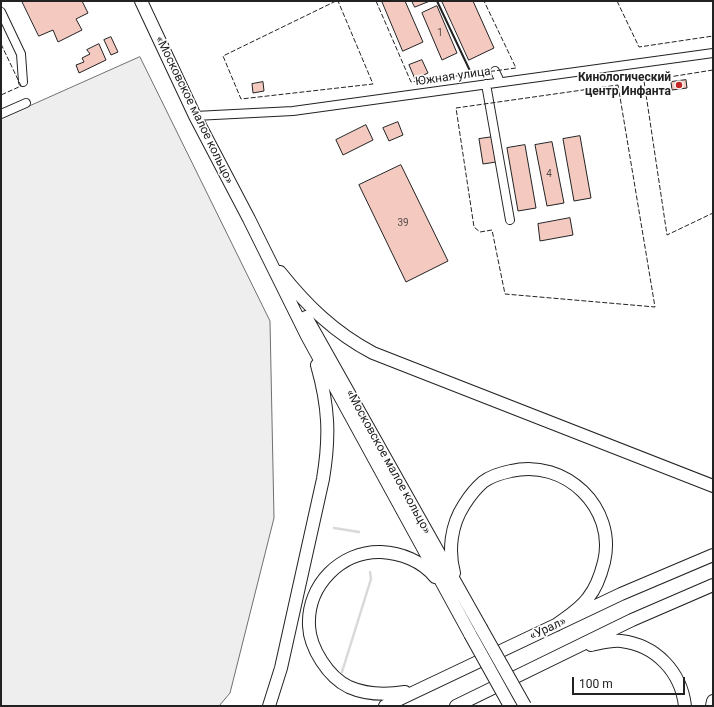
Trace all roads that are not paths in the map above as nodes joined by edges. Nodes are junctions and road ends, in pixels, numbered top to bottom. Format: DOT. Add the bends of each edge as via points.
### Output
graph roads {
  1 [pos="141,1"];
  2 [pos="1,12"];
  3 [pos="713,53"];
  4 [pos="495,71"];
  5 [pos="23,82"];
  6 [pos="500,82"];
  7 [pos="486,84"];
  8 [pos="26,103"];
  9 [pos="1,114"];
  10 [pos="195,116"];
  11 [pos="249,219"];
  12 [pos="510,220"];
  13 [pos="278,269"];
  14 [pos="307,336"];
  15 [pos="713,486"];
  16 [pos="713,555"];
  17 [pos="713,585"];
  18 [pos="464,598"];
  19 [pos="453,602"];
  20 [pos="556,625"];
  21 [pos="558,656"];
  22 [pos="422,688"];
  23 [pos="713,701"];
  24 [pos="269,706"];
  25 [pos="385,706"];
  26 [pos="456,706"];
  27 [pos="510,706"];
  28 [pos="525,706"];
  29 [pos="685,706"];
  30 [pos="712,706"];
  1 -- 10 [label="highway, «Московское малое кольцо»"];
  2 -- 5 [label="street" via="21,54"];
  3 -- 6 [label="street, Южная улица"];
  4 -- 6 [label="street"];
  6 -- 7 [label="street, Южная улица"];
  7 -- 10 [label="street, Южная улица" via="293,111"];
  7 -- 12 [label="street"];
  8 -- 9 [label="street"];
  10 -- 11 [label="highway, «Московское малое кольцо»"];
  11 -- 13 [label="highway, «Московское малое кольцо»"];
  11 -- 14 [label="highway, «Московское малое кольцо»"];
  13 -- 15 [label="highway" via="326,322 373,353"];
  13 -- 18 [label="highway, «Московское малое кольцо»"];
  14 -- 19 [label="highway, «Московское малое кольцо»"];
  14 -- 24 [label="highway" via="326,402 326,458 281,668"];
  16 -- 20 [label="highway, «Урал»"];
  17 -- 21 [label="highway"];
  18 -- 20 [label="highway" via="453,568 451,545 455,522 470,495 498,474 516,469 546,470 572,482 585,493 604,524 607,541 604,563 588,598"];
  18 -- 28 [label="highway, «Московское малое кольцо», bridge"];
  19 -- 22 [label="highway" via="422,565 386,552 364,553 342,563 324,579 313,599 309,626 312,640 323,664 338,679 348,686 373,694 389,695"];
  19 -- 27 [label="highway, «Московское малое кольцо», bridge"];
  20 -- 22 [label="highway, «Урал»"];
  21 -- 26 [label="highway"];
  21 -- 29 [label="highway" via="587,645 621,641 635,644 652,652 672,670 683,692"];
  22 -- 25 [label="highway, «Урал»"];
  23 -- 30 [label="highway"];
}
